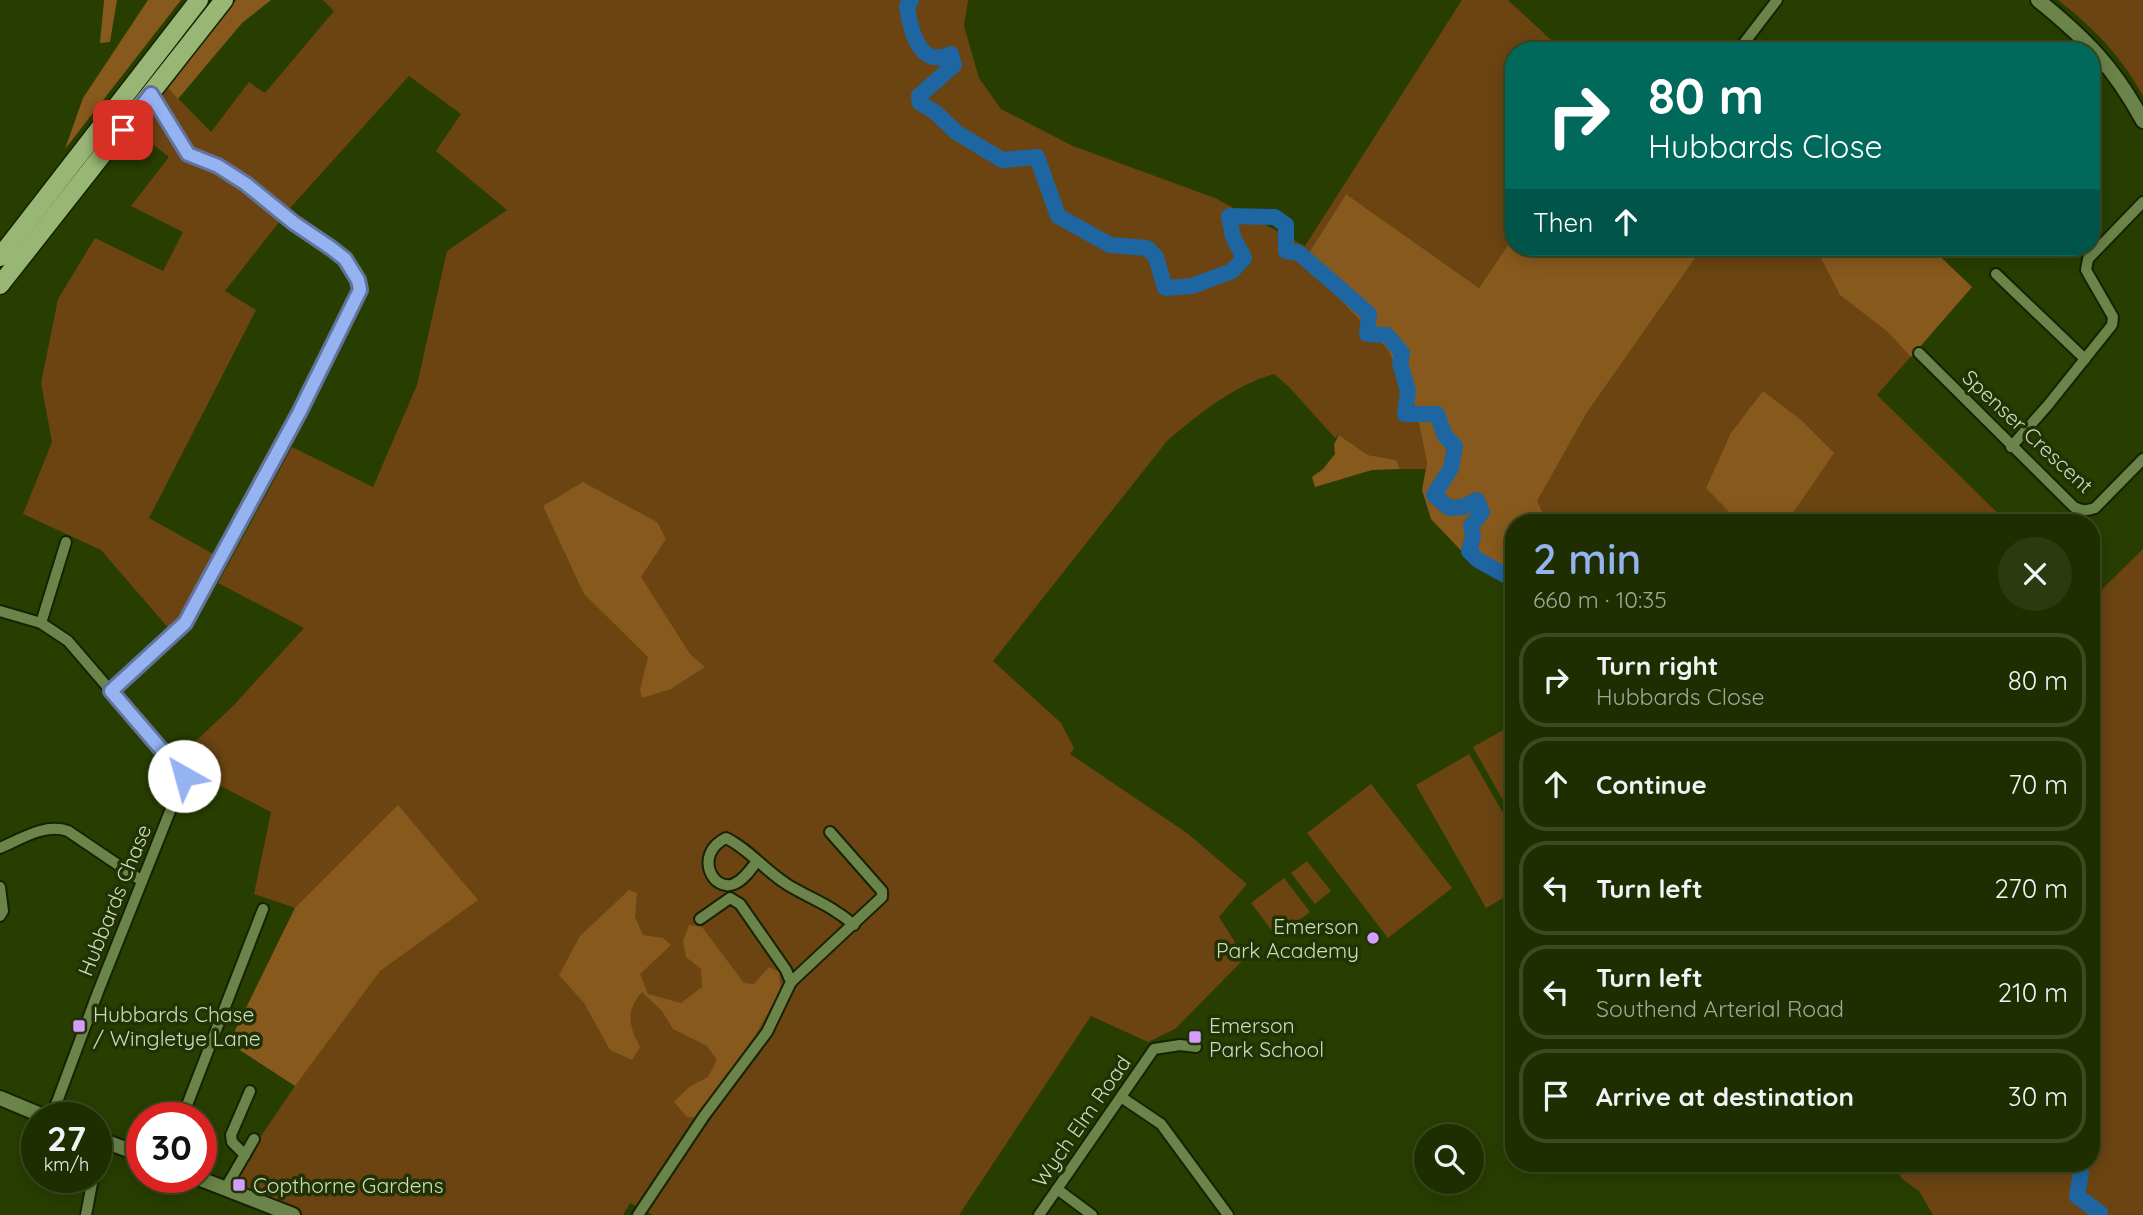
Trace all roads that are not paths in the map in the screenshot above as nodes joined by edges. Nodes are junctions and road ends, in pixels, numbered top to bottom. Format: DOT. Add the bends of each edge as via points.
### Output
graph roads {
  1 [pos="199,0"];
  2 [pos="224,0"];
  3 [pos="1777,0"];
  4 [pos="2038,0"];
  5 [pos="1745,42"];
  6 [pos="2086,42"];
  7 [pos="2100,56"];
  8 [pos="151,94"];
  9 [pos="2143,121"];
  10 [pos="2143,202"];
  11 [pos="2100,247"];
  12 [pos="2091,256"];
  13 [pos="0,257"];
  14 [pos="1996,274"];
  15 [pos="0,285"];
  16 [pos="1919,353"];
  17 [pos="2085,359"];
  18 [pos="2011,447"];
  19 [pos="2143,459"];
  20 [pos="66,542"];
  21 [pos="0,611"];
  22 [pos="41,623"];
  23 [pos="111,691"];
  24 [pos="830,832"];
  25 [pos="0,848"];
  26 [pos="757,861"];
  27 [pos="142,881"];
  28 [pos="0,887"];
  29 [pos="263,909"];
  30 [pos="0,916"];
  31 [pos="701,919"];
  32 [pos="854,925"];
  33 [pos="790,982"];
  34 [pos="1196,1047"];
  35 [pos="250,1091"];
  36 [pos="1121,1097"];
  37 [pos="0,1098"];
  38 [pos="55,1102"];
  39 [pos="188,1102"];
  40 [pos="21,1107"];
  41 [pos="254,1139"];
  42 [pos="244,1155"];
  43 [pos="217,1186"];
  44 [pos="225,1189"];
  45 [pos="1057,1189"];
  46 [pos="90,1193"];
  47 [pos="86,1215"];
  48 [pos="293,1215"];
  49 [pos="638,1215"];
  50 [pos="1039,1215"];
  51 [pos="1092,1215"];
  52 [pos="1228,1215"];
  1 -- 13 [label="highway"];
  2 -- 8 [label="highway"];
  3 -- 5 [label="street"];
  4 -- 6 [label="street"];
  7 -- 9 [label="street"];
  8 -- 15 [label="highway"];
  8 -- 23 [label="street" via="188,154 246,184 345,259 360,290 185,623"];
  10 -- 11 [label="street"];
  12 -- 17 [label="street" via="2086,270 2113,317 2112,325"];
  14 -- 17 [label="street"];
  16 -- 18 [label="street, Spenser Crescent"];
  17 -- 18 [label="street"];
  18 -- 19 [label="street, Spenser Crescent" via="2080,510 2095,508"];
  20 -- 22 [label="street"];
  21 -- 22 [label="street, Hubbards Chase"];
  22 -- 23 [label="street, Hubbards Chase" via="68,641"];
  23 -- 27 [label="street, Hubbards Chase" via="184,776"];
  24 -- 32 [label="street" via="882,891 882,897"];
  25 -- 27 [label="street" via="59,828"];
  26 -- 26 [label="street" via="726,838 715,843 708,869 716,880 733,885"];
  26 -- 32 [label="street"];
  27 -- 38 [label="street, Hubbards Chase"];
  28 -- 30 [label="street"];
  29 -- 39 [label="street"];
  31 -- 33 [label="street" via="730,898 740,904"];
  32 -- 33 [label="street"];
  33 -- 49 [label="street" via="767,1032"];
  34 -- 36 [label="street, Wych Elm Road" via="1154,1049"];
  35 -- 42 [label="street" via="231,1135"];
  36 -- 45 [label="street, Wych Elm Road"];
  36 -- 52 [label="street" via="1160,1124"];
  37 -- 40 [label="street"];
  41 -- 42 [label="street"];
  42 -- 44 [label="street"];
  43 -- 44 [label="street"];
  44 -- 48 [label="street"];
  45 -- 50 [label="street, Wych Elm Road"];
  45 -- 51 [label="street"];
  46 -- 47 [label="street"];
}
